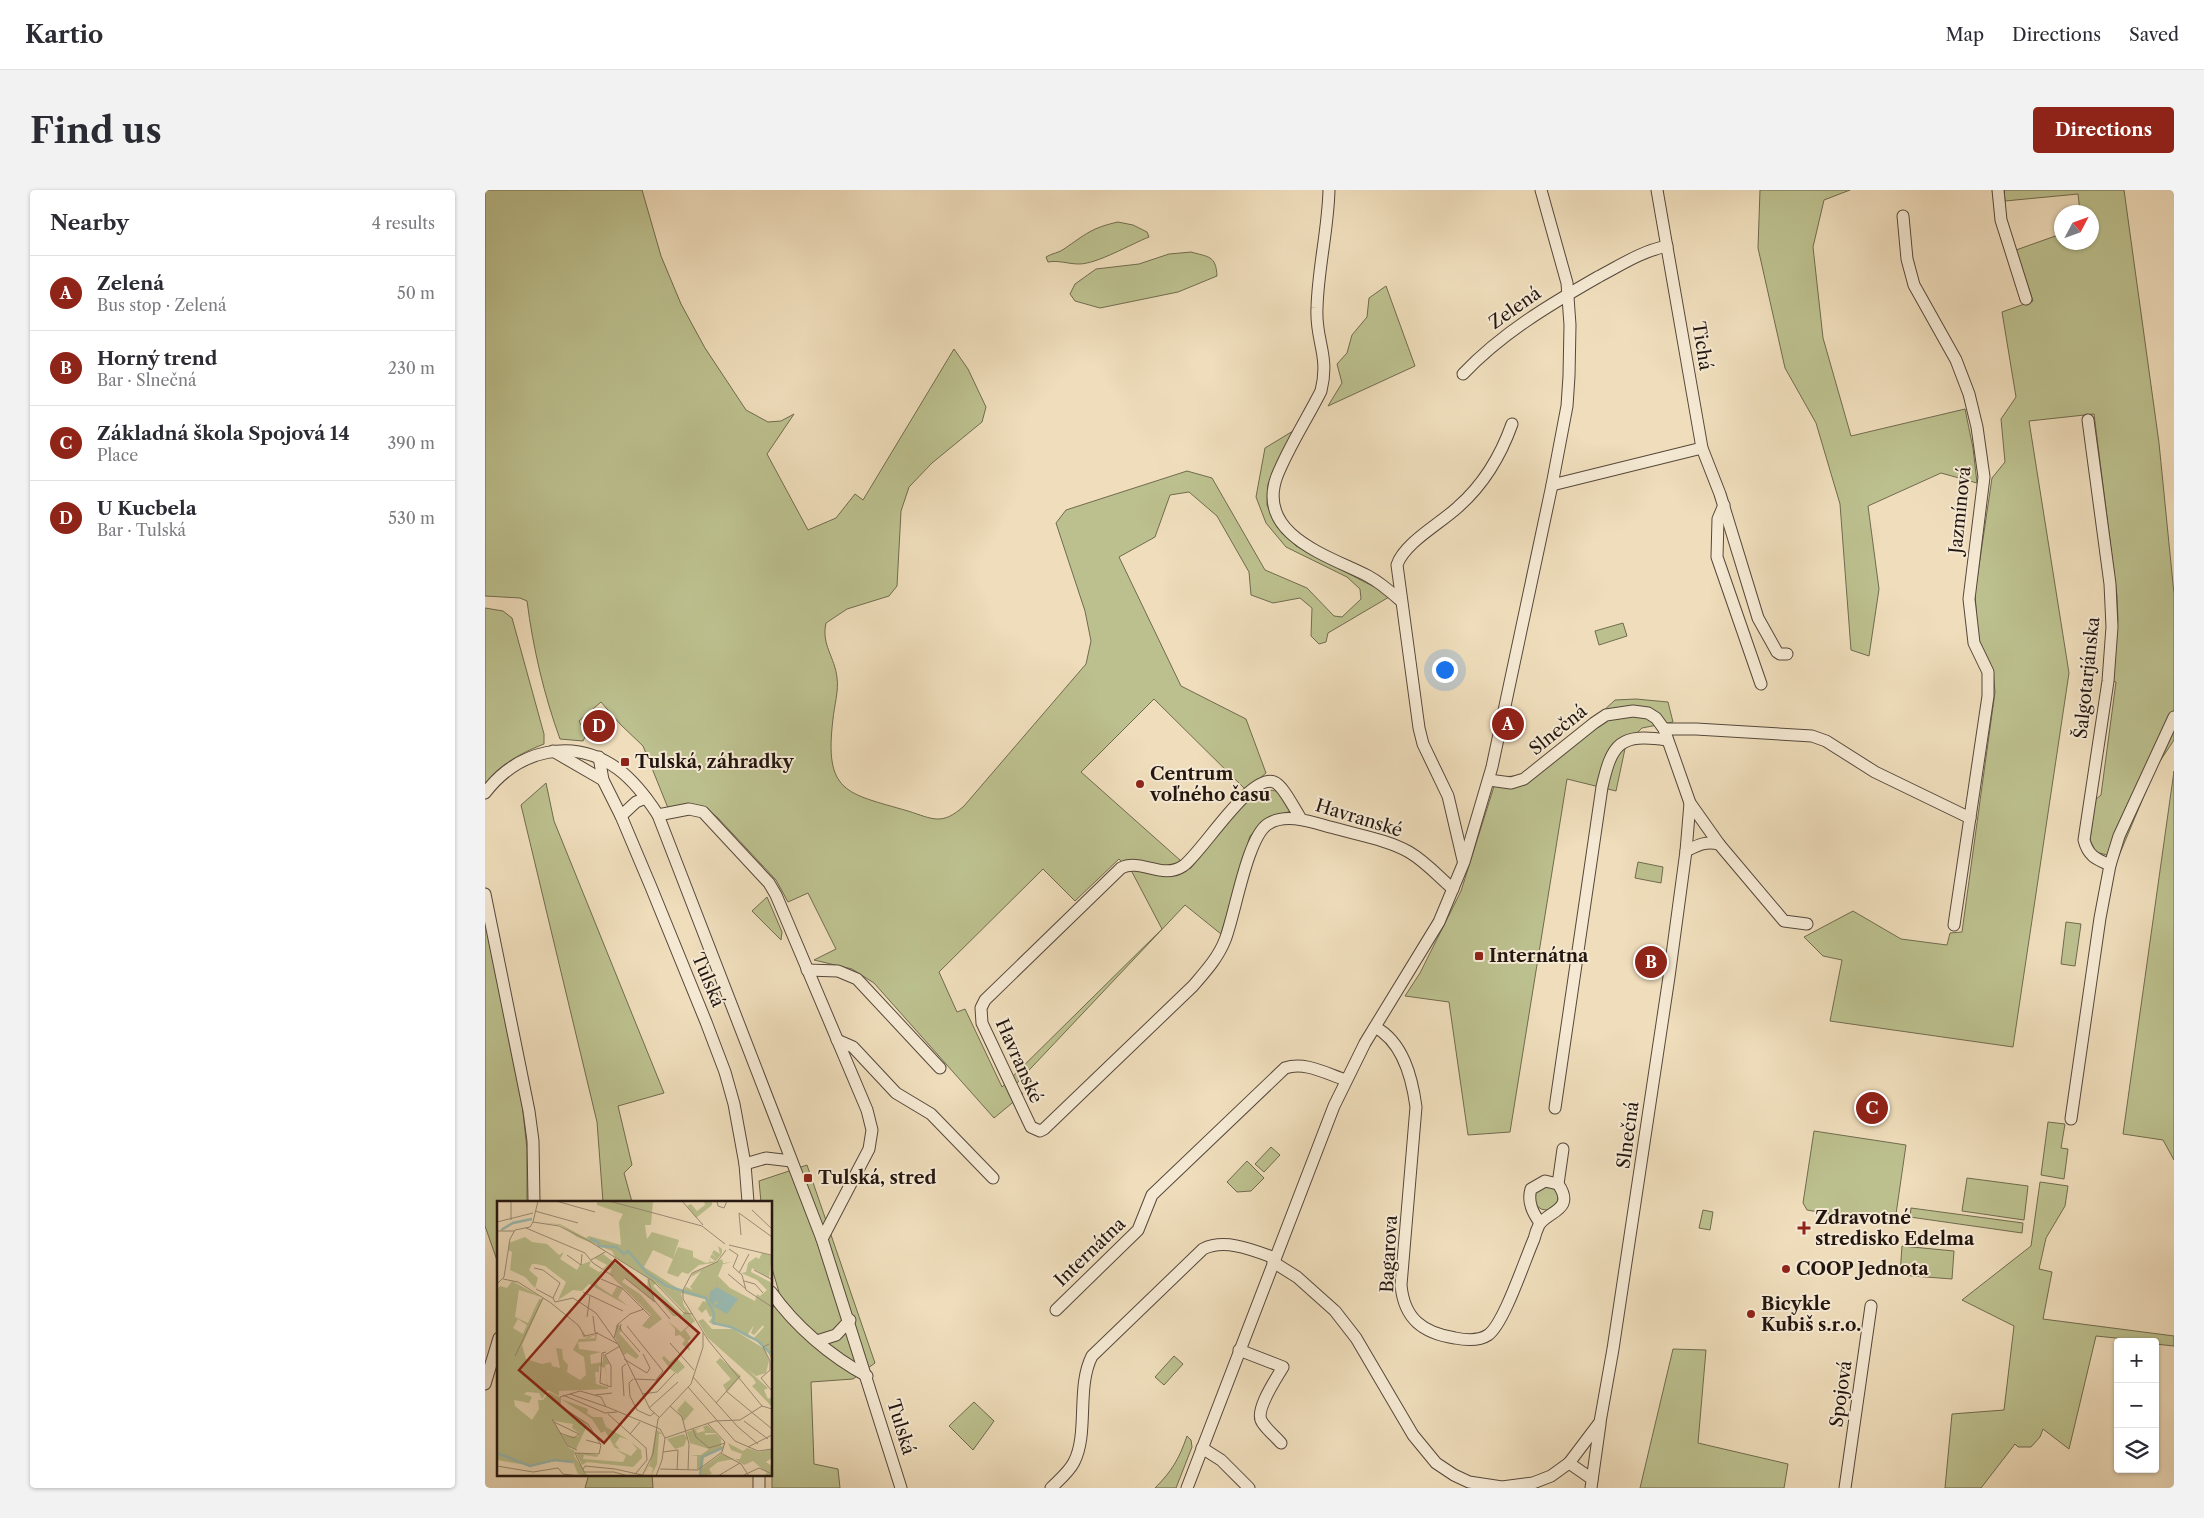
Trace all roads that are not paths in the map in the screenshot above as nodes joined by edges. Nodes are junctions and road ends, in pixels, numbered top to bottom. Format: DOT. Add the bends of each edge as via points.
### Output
graph roads {
  1 [pos="1329,190"];
  2 [pos="1541,190"];
  3 [pos="1657,190"];
  4 [pos="1998,190"];
  5 [pos="1903,216"];
  6 [pos="1667,246"];
  7 [pos="1568,294"];
  8 [pos="2025,299"];
  9 [pos="1463,374"];
  10 [pos="2088,420"];
  11 [pos="1512,424"];
  12 [pos="1702,448"];
  13 [pos="1552,485"];
  14 [pos="1724,505"];
  15 [pos="1401,601"];
  16 [pos="1787,654"];
  17 [pos="1761,684"];
  18 [pos="2174,717"];
  19 [pos="1666,735"];
  20 [pos="553,751"];
  21 [pos="599,757"];
  22 [pos="603,780"];
  23 [pos="1489,780"];
  24 [pos="485,793"];
  25 [pos="646,798"];
  26 [pos="1690,803"];
  27 [pos="658,815"];
  28 [pos="621,816"];
  29 [pos="1970,818"];
  30 [pos="1301,819"];
  31 [pos="1719,844"];
  32 [pos="1686,851"];
  33 [pos="1464,862"];
  34 [pos="2110,865"];
  35 [pos="1453,889"];
  36 [pos="485,894"];
  37 [pos="1807,924"];
  38 [pos="1954,925"];
  39 [pos="807,970"];
  40 [pos="1375,1027"];
  41 [pos="837,1040"];
  42 [pos="940,1068"];
  43 [pos="1346,1080"];
  44 [pos="1555,1108"];
  45 [pos="2071,1119"];
  46 [pos="1563,1149"];
  47 [pos="791,1161"];
  48 [pos="745,1164"];
  49 [pos="993,1178"];
  50 [pos="1558,1184"];
  51 [pos="534,1201"];
  52 [pos="748,1201"];
  53 [pos="1540,1223"];
  54 [pos="822,1239"];
  55 [pos="1274,1260"];
  56 [pos="773,1296"];
  57 [pos="1871,1306"];
  58 [pos="1055,1310"];
  59 [pos="850,1320"];
  60 [pos="817,1341"];
  61 [pos="497,1345"];
  62 [pos="1239,1350"];
  63 [pos="867,1376"];
  64 [pos="485,1384"];
  65 [pos="1600,1422"];
  66 [pos="1281,1443"];
  67 [pos="1202,1448"];
  68 [pos="1569,1463"];
  69 [pos="1592,1483"];
  70 [pos="901,1488"];
  71 [pos="1051,1488"];
  72 [pos="1187,1488"];
  73 [pos="1249,1488"];
  74 [pos="1845,1488"];
  1 -- 15 [label="street" via="1317,308 1325,357 1324,380 1277,476 1274,504 1280,521 1297,541 1370,577"];
  2 -- 7 [label="street"];
  3 -- 6 [label="street, Tichá"];
  4 -- 8 [label="street" via="2001,220"];
  5 -- 29 [label="street, Jazmínová" via="1910,273 1919,296 1940,328 1963,376 1974,412 1983,464 1969,598 1974,643 1988,672 1989,682"];
  6 -- 7 [label="street, Zelená" via="1642,253"];
  6 -- 12 [label="street, Tichá"];
  7 -- 9 [label="street, Zelená" via="1509,332"];
  7 -- 13 [label="street, Zelená" via="1569,376"];
  10 -- 34 [label="street, Šalgotarjánska" via="2110,584 2112,628 2108,681 2084,840 2087,851 2094,858"];
  11 -- 15 [label="street" via="1493,465 1470,495 1402,554 1397,570"];
  12 -- 13 [label="street"];
  12 -- 14 [label="street, Tichá"];
  13 -- 23 [label="street, Zelená"];
  14 -- 16 [label="street, Tichá" via="1758,618 1777,652"];
  14 -- 17 [label="street" via="1718,519 1717,557"];
  15 -- 33 [label="street" via="1419,728 1423,744 1448,796"];
  18 -- 34 [label="street" via="2119,836"];
  19 -- 23 [label="street, Slnečná" via="1656,718 1641,712 1606,715 1524,780 1511,783"];
  19 -- 26 [label="street, Slnečná"];
  19 -- 29 [label="street" via="1695,729 1812,736 1826,741 1875,772"];
  19 -- 44 [label="street" via="1630,739 1613,751 1609,760 1602,787"];
  20 -- 21 [label="street, Tulská" via="577,750"];
  20 -- 22 [label="street"];
  20 -- 24 [label="street, Tulská" via="517,764"];
  21 -- 22 [label="street, Tulská"];
  21 -- 25 [label="street, Tulská" via="628,777"];
  22 -- 28 [label="street, Tulská"];
  23 -- 33 [label="street"];
  25 -- 27 [label="street, Tulská"];
  25 -- 28 [label="street" via="636,802"];
  26 -- 31 [label="street, Slnečná"];
  26 -- 32 [label="street, Slnečná"];
  27 -- 39 [label="street" via="689,809 708,816 773,889"];
  27 -- 47 [label="street, Tulská"];
  28 -- 48 [label="street, Tulská" via="719,1054 734,1104"];
  29 -- 38 [label="street, Jazmínová"];
  30 -- 30 [label="street, Havranské" via="1266,824 1257,836 1225,941 1193,986 1044,1129 1040,1131 1031,1127 982,1023 981,1008 985,1000 1121,868 1132,865 1175,871 1185,865 1221,821 1256,788 1274,782 1281,787"];
  30 -- 35 [label="street, Havranské" via="1408,852"];
  31 -- 32 [label="street" via="1699,844"];
  31 -- 37 [label="street, Slnečná" via="1783,921"];
  32 -- 65 [label="street, Slnečná"];
  33 -- 35 [label="street"];
  34 -- 45 [label="street"];
  35 -- 40 [label="street" via="1439,922"];
  36 -- 51 [label="street" via="529,1111"];
  39 -- 41 [label="street"];
  39 -- 42 [label="street" via="838,971 857,979"];
  40 -- 43 [label="street"];
  40 -- 53 [label="street, Bagarova" via="1390,1037 1400,1053 1416,1107 1401,1285 1404,1302 1413,1318 1430,1332 1441,1336 1466,1340 1488,1335 1504,1311"];
  41 -- 49 [label="street" via="853,1047 896,1093 931,1114"];
  41 -- 54 [label="street" via="867,1110 872,1130 865,1158"];
  43 -- 55 [label="street"];
  43 -- 58 [label="street, Internátna" via="1303,1065 1285,1068 1152,1195 1138,1230"];
  46 -- 50 [label="street"];
  47 -- 48 [label="street" via="767,1158"];
  47 -- 54 [label="street, Tulská"];
  48 -- 52 [label="street, Tulská"];
  50 -- 53 [label="street" via="1563,1190 1562,1205"];
  50 -- 53 [label="street" via="1545,1181 1531,1189 1530,1204"];
  54 -- 59 [label="street, Tulská"];
  55 -- 62 [label="street"];
  55 -- 68 [label="street, Slnečná" via="1335,1311 1356,1338 1413,1435 1436,1463 1469,1482 1502,1487 1533,1483 1551,1476"];
  55 -- 71 [label="street" via="1224,1244 1213,1244 1203,1249 1092,1356 1085,1379 1079,1448 1074,1462"];
  56 -- 60 [label="street"];
  57 -- 74 [label="street, Spojová"];
  59 -- 60 [label="street" via="837,1335"];
  59 -- 63 [label="street, Tulská"];
  60 -- 63 [label="street"];
  61 -- 64 [label="street"];
  62 -- 66 [label="street" via="1283,1367 1261,1407 1259,1417"];
  62 -- 67 [label="street"];
  63 -- 70 [label="street, Tulská"];
  65 -- 68 [label="street, Slnečná"];
  65 -- 69 [label="street, Slnečná"];
  67 -- 72 [label="street"];
  67 -- 73 [label="street" via="1221,1460"];
  68 -- 69 [label="street, Slnečná"];
}
